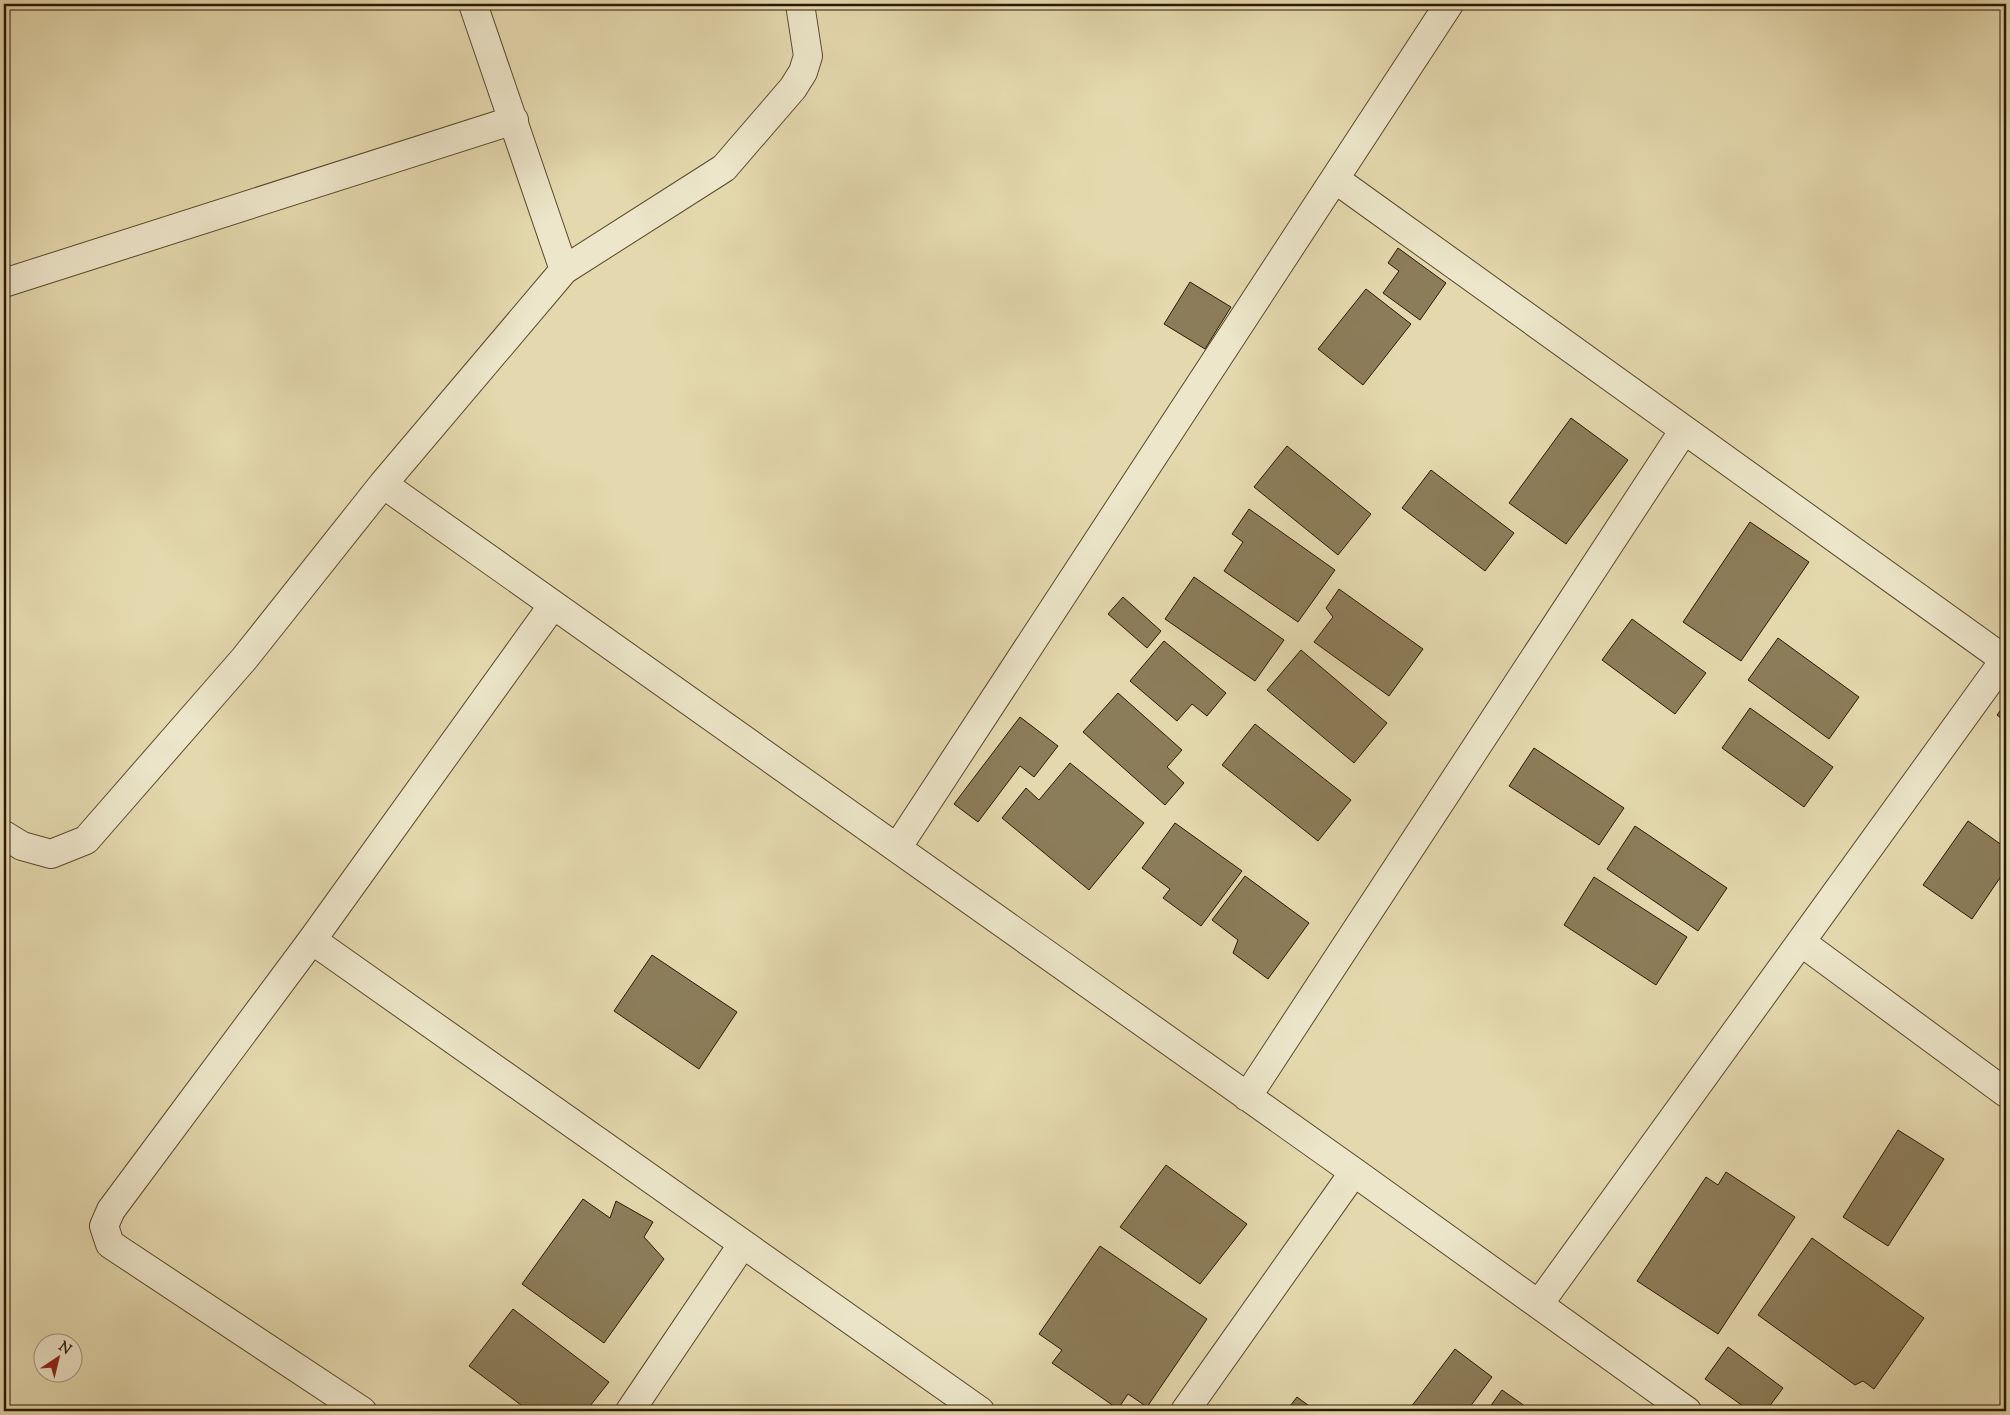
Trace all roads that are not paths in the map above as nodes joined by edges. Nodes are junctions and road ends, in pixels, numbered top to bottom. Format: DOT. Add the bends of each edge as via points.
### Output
graph roads {
  1 [pos="473,4"];
  2 [pos="800,4"];
  3 [pos="1449,4"];
  4 [pos="514,120"];
  5 [pos="1335,179"];
  6 [pos="564,270"];
  7 [pos="4,283"];
  8 [pos="1684,430"];
  9 [pos="383,484"];
  10 [pos="553,605"];
  11 [pos="2006,659"];
  12 [pos="4,835"];
  13 [pos="897,848"];
  14 [pos="312,940"];
  15 [pos="1801,942"];
  16 [pos="2006,1093"];
  17 [pos="1247,1097"];
  18 [pos="1354,1172"];
  19 [pos="742,1245"];
  20 [pos="1539,1304"];
  21 [pos="362,1411"];
  22 [pos="630,1411"];
  23 [pos="980,1411"];
  24 [pos="1185,1411"];
  25 [pos="1687,1411"];
  1 -- 4 [label="street"];
  2 -- 6 [label="street" via="808,56 803,72 724,168"];
  3 -- 5 [label="street"];
  4 -- 6 [label="street"];
  4 -- 7 [label="street"];
  5 -- 8 [label="street"];
  5 -- 13 [label="street"];
  6 -- 9 [label="street"];
  8 -- 11 [label="street"];
  8 -- 17 [label="street"];
  9 -- 10 [label="street"];
  9 -- 12 [label="street" via="244,659 86,840 51,854 22,846"];
  10 -- 13 [label="street"];
  10 -- 14 [label="street"];
  11 -- 15 [label="street"];
  13 -- 17 [label="street"];
  14 -- 19 [label="street"];
  14 -- 21 [label="street" via="110,1210 104,1226 110,1244"];
  15 -- 16 [label="street"];
  15 -- 20 [label="street"];
  17 -- 18 [label="street"];
  18 -- 20 [label="street"];
  18 -- 24 [label="street"];
  19 -- 22 [label="street"];
  19 -- 23 [label="street"];
  20 -- 25 [label="street"];
}
